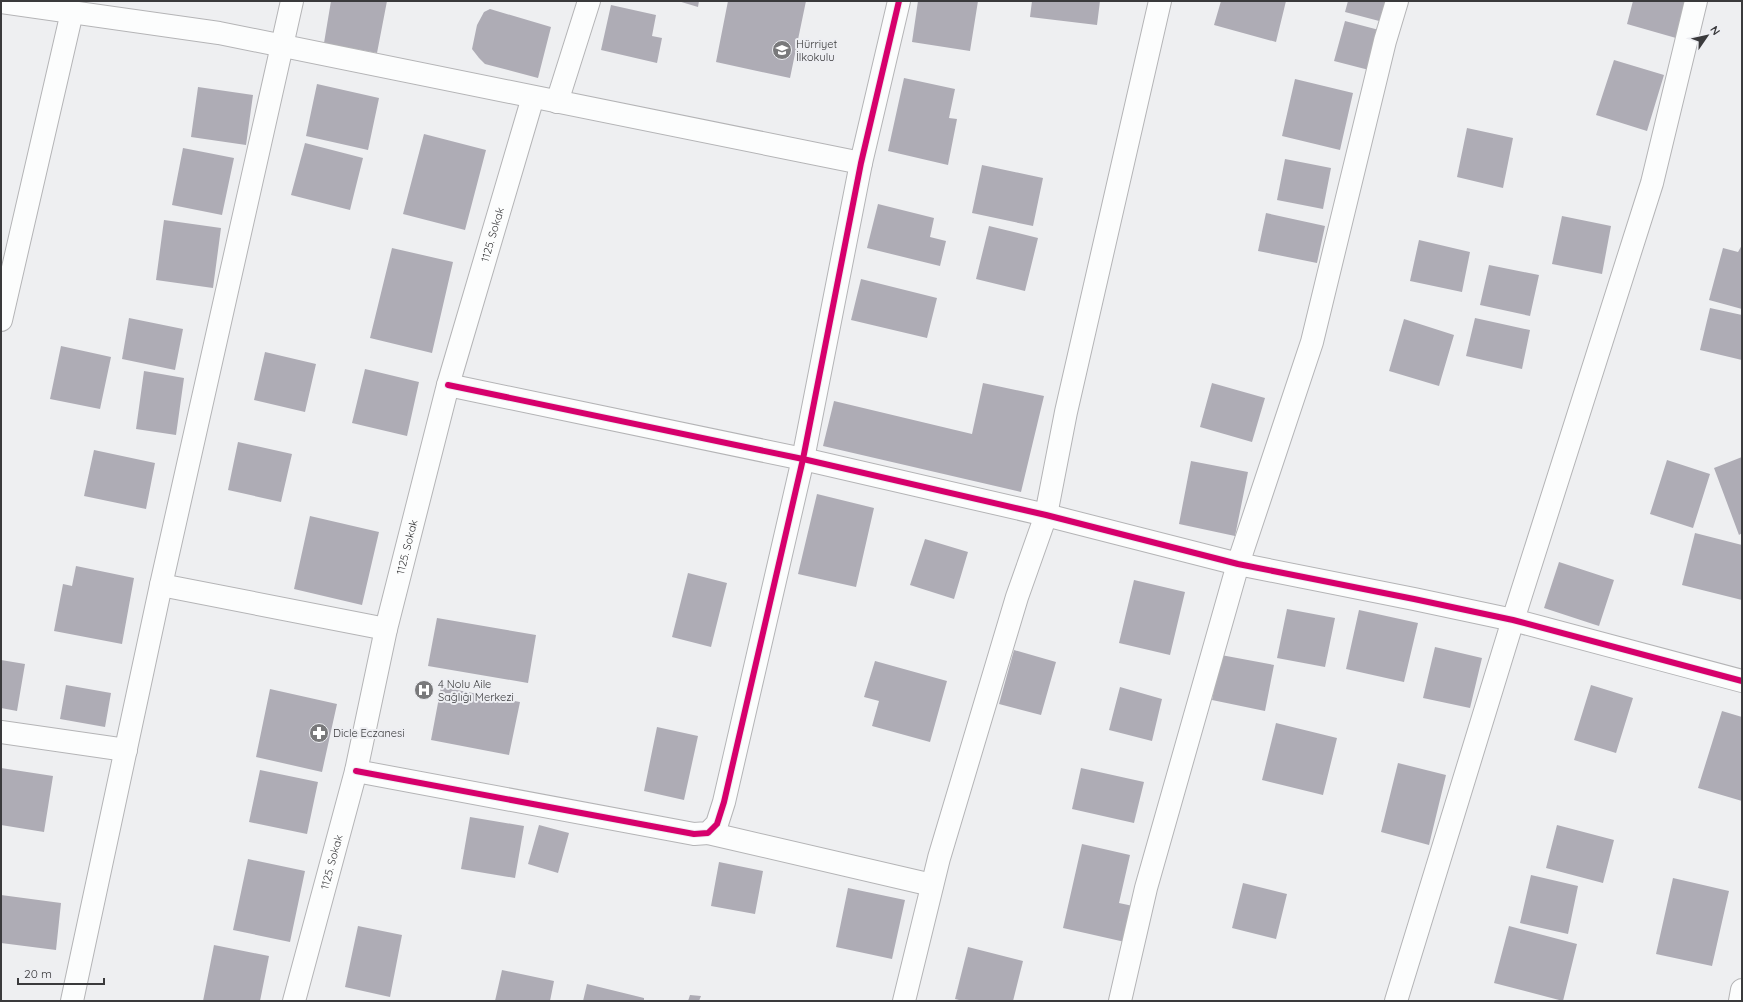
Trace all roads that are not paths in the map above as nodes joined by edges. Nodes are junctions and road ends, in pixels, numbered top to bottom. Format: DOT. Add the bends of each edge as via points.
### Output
graph roads {
  1 [pos="292,1"];
  2 [pos="589,1"];
  3 [pos="899,1"];
  4 [pos="1160,1"];
  5 [pos="1397,1"];
  6 [pos="1696,1"];
  7 [pos="1,2"];
  8 [pos="72,12"];
  9 [pos="283,47"];
  10 [pos="533,97"];
  11 [pos="557,102"];
  12 [pos="862,163"];
  13 [pos="1,320"];
  14 [pos="448,385"];
  15 [pos="803,459"];
  16 [pos="1046,515"];
  17 [pos="1238,564"];
  18 [pos="161,585"];
  19 [pos="1513,620"];
  20 [pos="386,629"];
  21 [pos="1742,681"];
  22 [pos="1,732"];
  23 [pos="126,750"];
  24 [pos="356,771"];
  25 [pos="708,833"];
  26 [pos="932,885"];
  27 [pos="1742,990"];
  28 [pos="72,1001"];
  29 [pos="294,1001"];
  30 [pos="904,1001"];
  31 [pos="1120,1001"];
  32 [pos="1396,1001"];
  33 [pos="1740,1001"];
  1 -- 9 [label="street"];
  2 -- 11 [label="street"];
  3 -- 12 [label="street"];
  4 -- 16 [label="street" via="1066,412"];
  5 -- 17 [label="street" via="1312,342"];
  6 -- 19 [label="street" via="1652,183"];
  7 -- 8 [label="street"];
  8 -- 9 [label="street" via="219,34"];
  8 -- 13 [label="street"];
  9 -- 10 [label="street"];
  9 -- 18 [label="street"];
  10 -- 11 [label="street"];
  10 -- 14 [label="street, 1125. Sokak"];
  11 -- 12 [label="street"];
  12 -- 15 [label="street"];
  14 -- 15 [label="street"];
  14 -- 20 [label="street, 1125. Sokak"];
  15 -- 16 [label="street"];
  15 -- 25 [label="street" via="724,802 717,824"];
  16 -- 17 [label="street"];
  16 -- 26 [label="street" via="1017,597"];
  17 -- 19 [label="street"];
  17 -- 31 [label="street" via="1146,888"];
  18 -- 20 [label="street"];
  18 -- 23 [label="street"];
  19 -- 21 [label="street"];
  19 -- 32 [label="street"];
  20 -- 24 [label="street, 1125. Sokak"];
  22 -- 23 [label="street"];
  23 -- 28 [label="street"];
  24 -- 25 [label="street" via="694,834"];
  24 -- 29 [label="street, 1125. Sokak"];
  25 -- 26 [label="street"];
  26 -- 30 [label="street"];
  27 -- 33 [label="street"];
}
